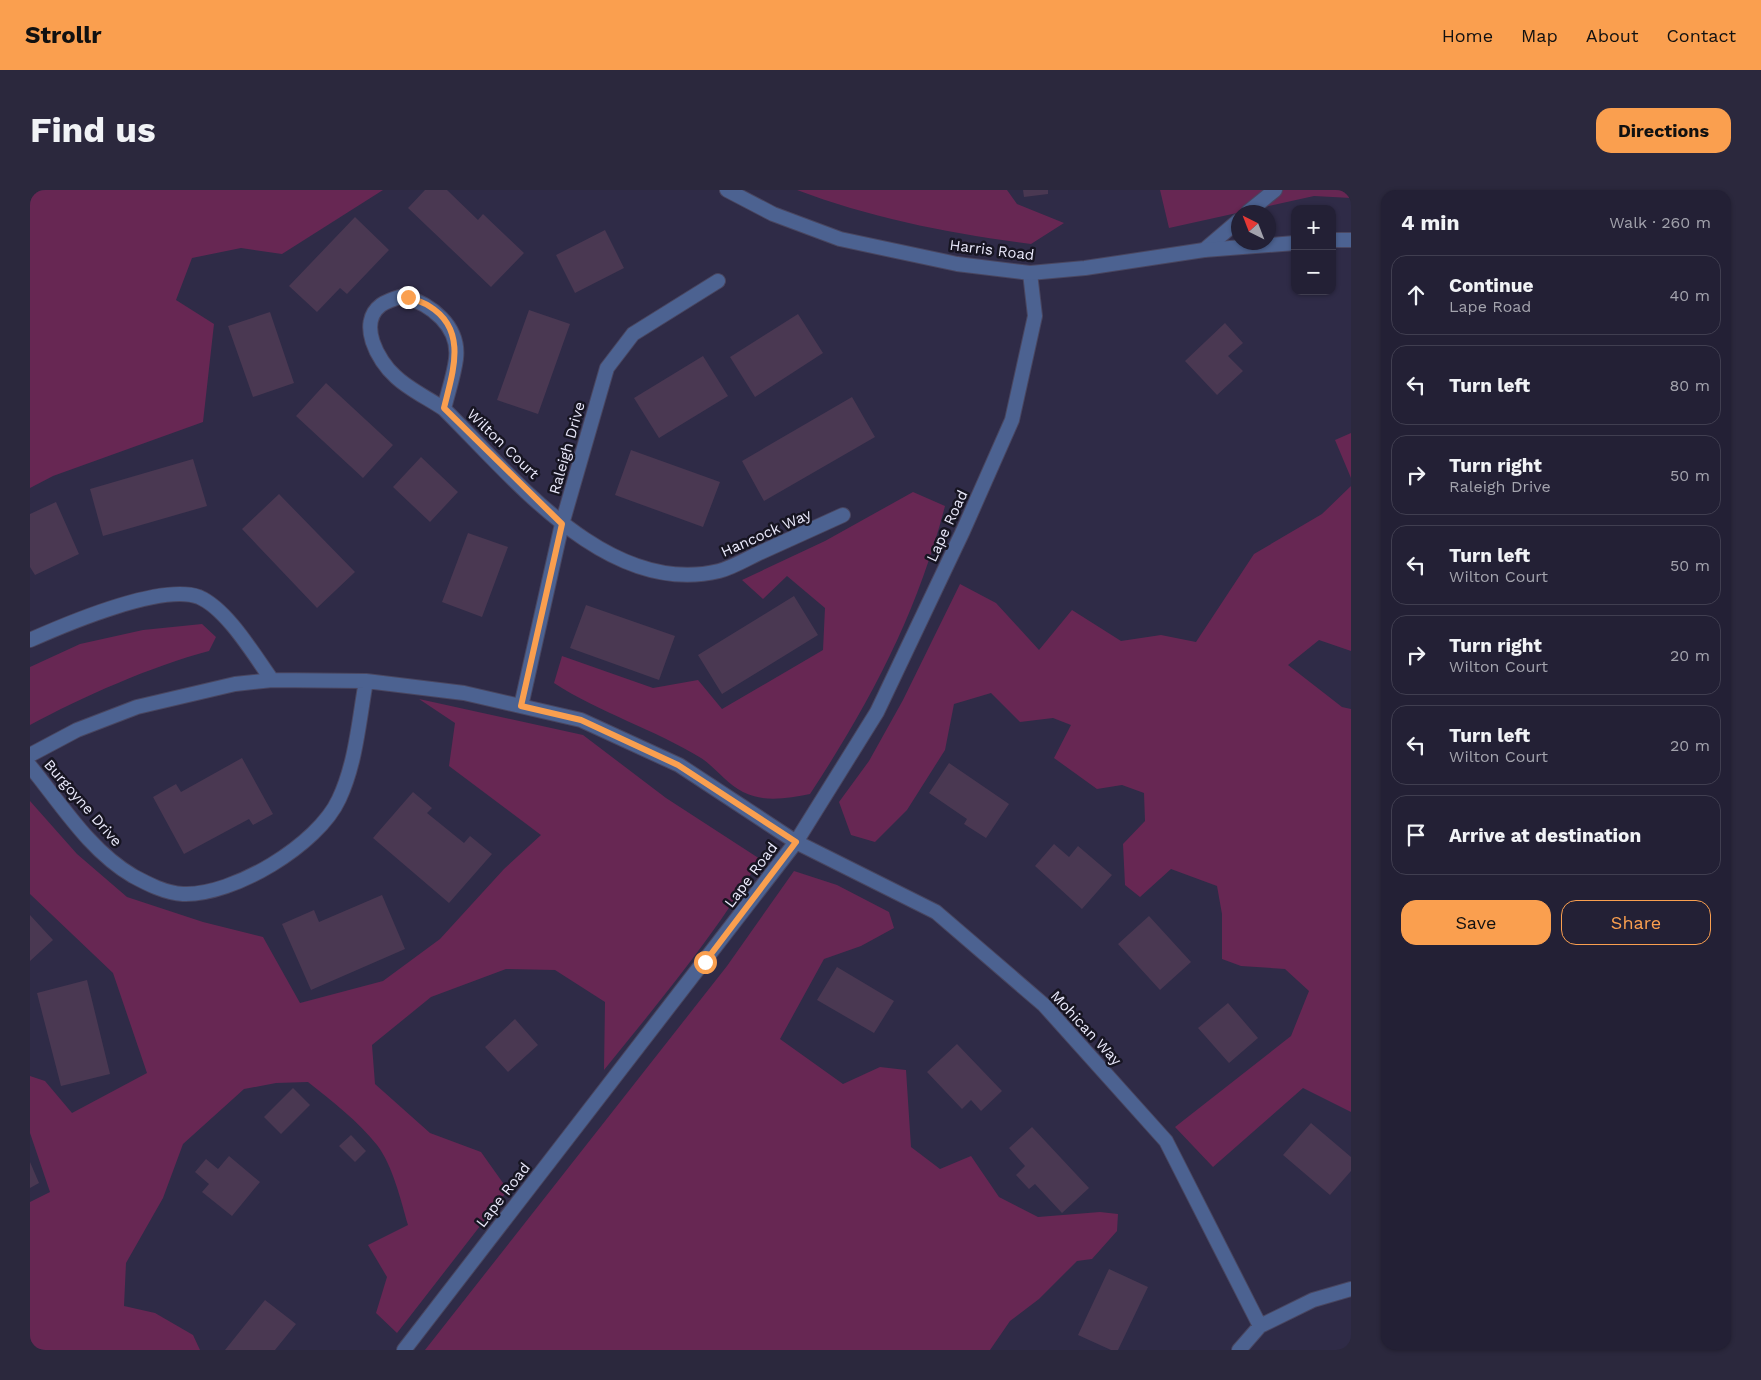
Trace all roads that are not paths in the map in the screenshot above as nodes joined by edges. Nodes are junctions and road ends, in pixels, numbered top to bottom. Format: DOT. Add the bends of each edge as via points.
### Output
graph roads {
  1 [pos="727,190"];
  2 [pos="1275,190"];
  3 [pos="1257,205"];
  4 [pos="1231,227"];
  5 [pos="1336,240"];
  6 [pos="1351,240"];
  7 [pos="1291,243"];
  8 [pos="1204,250"];
  9 [pos="1030,273"];
  10 [pos="718,281"];
  11 [pos="444,408"];
  12 [pos="843,515"];
  13 [pos="562,524"];
  14 [pos="30,640"];
  15 [pos="272,680"];
  16 [pos="366,681"];
  17 [pos="521,706"];
  18 [pos="30,755"];
  19 [pos="30,766"];
  20 [pos="796,842"];
  21 [pos="1351,1289"];
  22 [pos="1260,1326"];
  23 [pos="404,1350"];
  24 [pos="1239,1350"];
  1 -- 9 [label="street, Harris Road" via="773,214 840,239 957,264"];
  2 -- 3 [label="street"];
  4 -- 8 [label="street"];
  5 -- 6 [label="street"];
  7 -- 8 [label="street, Harris Road"];
  8 -- 9 [label="street, Harris Road"];
  9 -- 20 [label="street, Lape Road" via="1035,316 1012,420 877,712"];
  10 -- 13 [label="street, Raleigh Drive" via="633,334 607,368"];
  11 -- 11 [label="street, Wilton Court" via="396,378 384,365 370,330 372,316 381,305 403,296 430,306 447,324 456,358"];
  11 -- 13 [label="street, Wilton Court"];
  12 -- 13 [label="street, Hancock Way" via="720,571 690,576 644,569 595,547"];
  13 -- 17 [label="street, Raleigh Drive"];
  14 -- 15 [label="street" via="142,599 182,594 199,598 229,620"];
  15 -- 16 [label="street, Mohican Way"];
  15 -- 18 [label="street, Mohican Way" via="235,684 136,706 77,730"];
  16 -- 17 [label="street, Mohican Way" via="464,693"];
  16 -- 19 [label="street, Burgoyne Drive" via="351,767 339,800 322,823 298,846 266,867 213,890 184,894 166,892 133,876 110,860 90,839"];
  17 -- 20 [label="street, Mohican Way" via="581,720 678,765"];
  20 -- 22 [label="street, Mohican Way" via="936,912 1044,1005 1166,1141"];
  20 -- 23 [label="street, Lape Road"];
  21 -- 22 [label="street" via="1313,1300"];
  22 -- 24 [label="street"];
}
